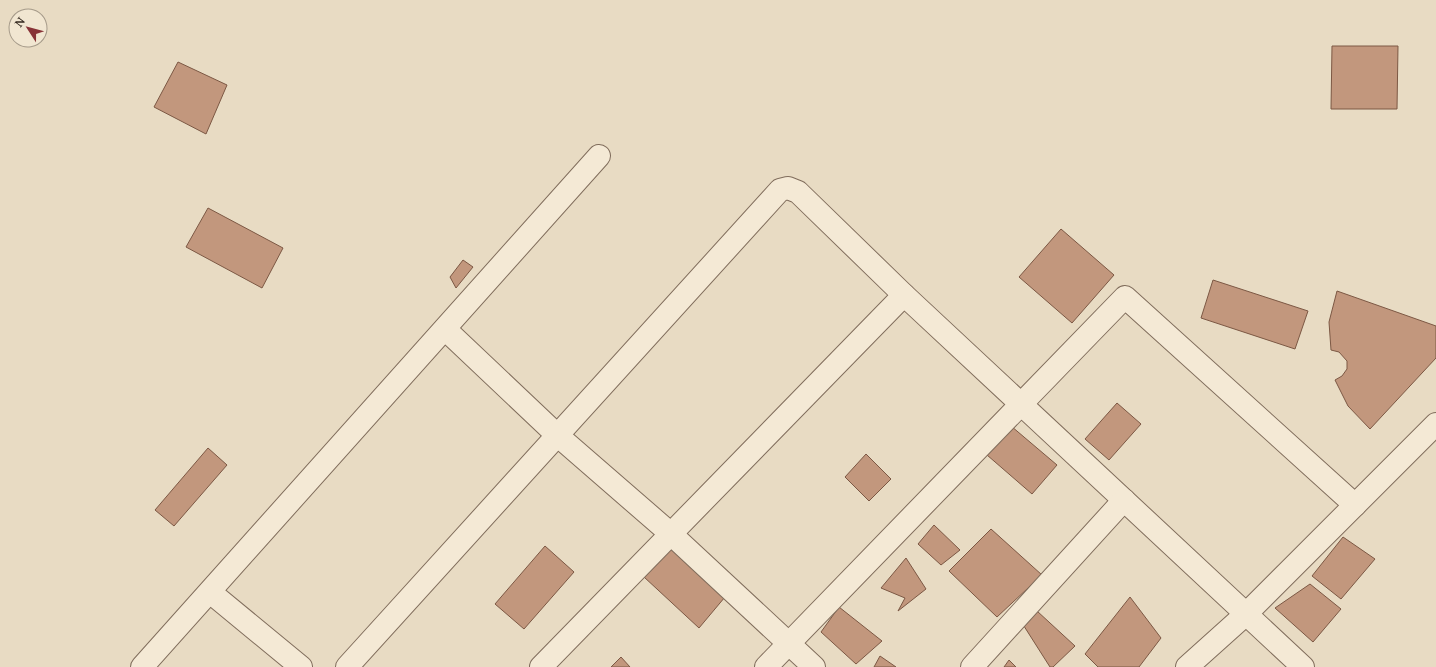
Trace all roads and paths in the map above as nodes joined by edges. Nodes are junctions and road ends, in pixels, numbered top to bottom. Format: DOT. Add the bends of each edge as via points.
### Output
graph roads {
  1 [pos="599,156"];
  2 [pos="904,295"];
  3 [pos="445,329"];
  4 [pos="1021,404"];
  5 [pos="1436,424"];
  6 [pos="557,435"];
  7 [pos="1124,500"];
  8 [pos="1355,506"];
  9 [pos="671,534"];
  10 [pos="210,592"];
  11 [pos="1246,614"];
  12 [pos="788,644"];
  13 [pos="142,667"];
  14 [pos="301,667"];
  15 [pos="347,667"];
  16 [pos="541,667"];
  17 [pos="766,667"];
  18 [pos="814,667"];
  19 [pos="972,667"];
  20 [pos="1187,667"];
  21 [pos="1203,667"];
  22 [pos="1303,667"];
  1 -- 3 [label="street"];
  2 -- 4 [label="street"];
  2 -- 6 [label="street" via="798,192 788,188 780,190"];
  2 -- 9 [label="street"];
  3 -- 6 [label="street"];
  3 -- 10 [label="street"];
  4 -- 7 [label="street"];
  4 -- 8 [label="street" via="1125,297"];
  4 -- 12 [label="street"];
  5 -- 8 [label="street"];
  6 -- 9 [label="street"];
  6 -- 15 [label="street"];
  7 -- 11 [label="street"];
  7 -- 19 [label="street"];
  8 -- 11 [label="street"];
  9 -- 12 [label="street"];
  9 -- 16 [label="street"];
  10 -- 13 [label="street"];
  10 -- 14 [label="street"];
  11 -- 20 [label="street"];
  11 -- 21 [label="street"];
  11 -- 22 [label="street"];
  12 -- 17 [label="street"];
  12 -- 18 [label="street"];
}
